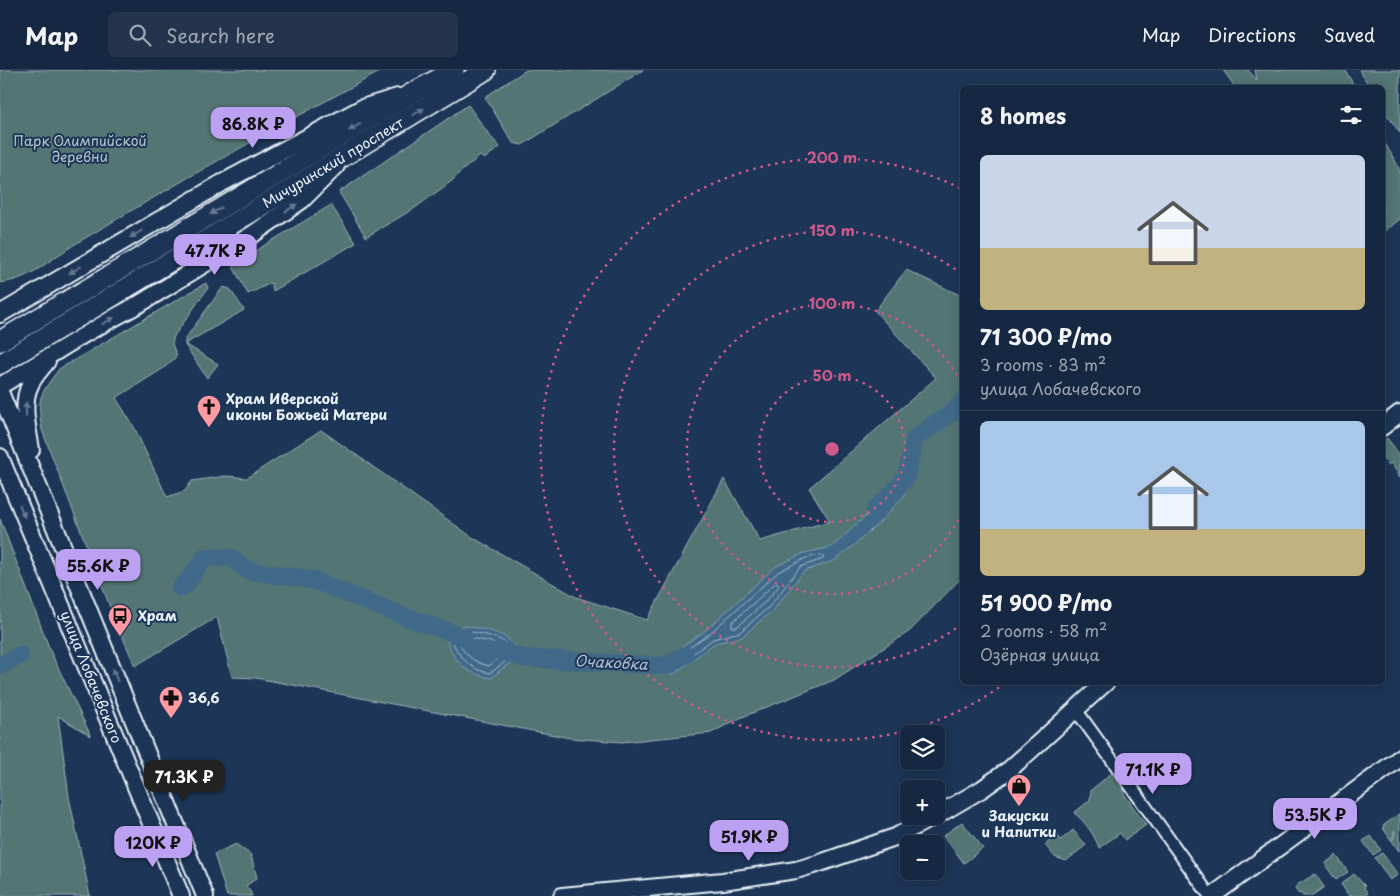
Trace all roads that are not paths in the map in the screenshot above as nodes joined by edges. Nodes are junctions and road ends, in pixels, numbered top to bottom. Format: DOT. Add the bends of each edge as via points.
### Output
graph roads {
  1 [pos="454,70"];
  2 [pos="486,70"];
  3 [pos="412,93"];
  4 [pos="346,155"];
  5 [pos="56,281"];
  6 [pos="36,293"];
  7 [pos="0,303"];
  8 [pos="0,314"];
  9 [pos="86,334"];
  10 [pos="0,341"];
  11 [pos="51,355"];
  12 [pos="0,364"];
  13 [pos="0,386"];
  14 [pos="0,392"];
  15 [pos="1400,413"];
  16 [pos="1385,425"];
  17 [pos="1,462"];
  18 [pos="34,474"];
  19 [pos="1103,685"];
  20 [pos="1076,710"];
  21 [pos="1400,758"];
  22 [pos="945,811"];
  23 [pos="918,825"];
  24 [pos="181,896"];
  25 [pos="205,896"];
  26 [pos="562,896"];
  27 [pos="1211,896"];
  1 -- 3 [label="main road, Мичуринский проспект"];
  4 -- 2 [label="main road, Мичуринский проспект, one-way"];
  3 -- 5 [label="main road, one-way" via="354,112 222,183"];
  3 -- 10 [label="main road, Мичуринский проспект, one-way, bridge"];
  9 -- 4 [label="main road, one-way" via="230,248 302,200"];
  4 -- 12 [label="main road, Мичуринский проспект, bridge"];
  5 -- 6 [label="main road"];
  5 -- 9 [label="main road" via="43,302 46,322 63,334"];
  6 -- 7 [label="main road"];
  6 -- 8 [label="main road"];
  9 -- 11 [label="main road"];
  11 -- 13 [label="main road"];
  18 -- 11 [label="main road, one-way" via="25,406 30,384"];
  14 -- 18 [label="main road, улица Лобачевского"];
  15 -- 16 [label="main road"];
  17 -- 24 [label="main road, улица Лобачевского, one-way"];
  25 -- 18 [label="main road, улица Лобачевского, one-way"];
  19 -- 20 [label="main road"];
  20 -- 22 [label="main road" via="1002,775"];
  20 -- 27 [label="street"];
  21 -- 27 [label="main road"];
  23 -- 26 [label="main road" via="895,837 783,873"];
}
